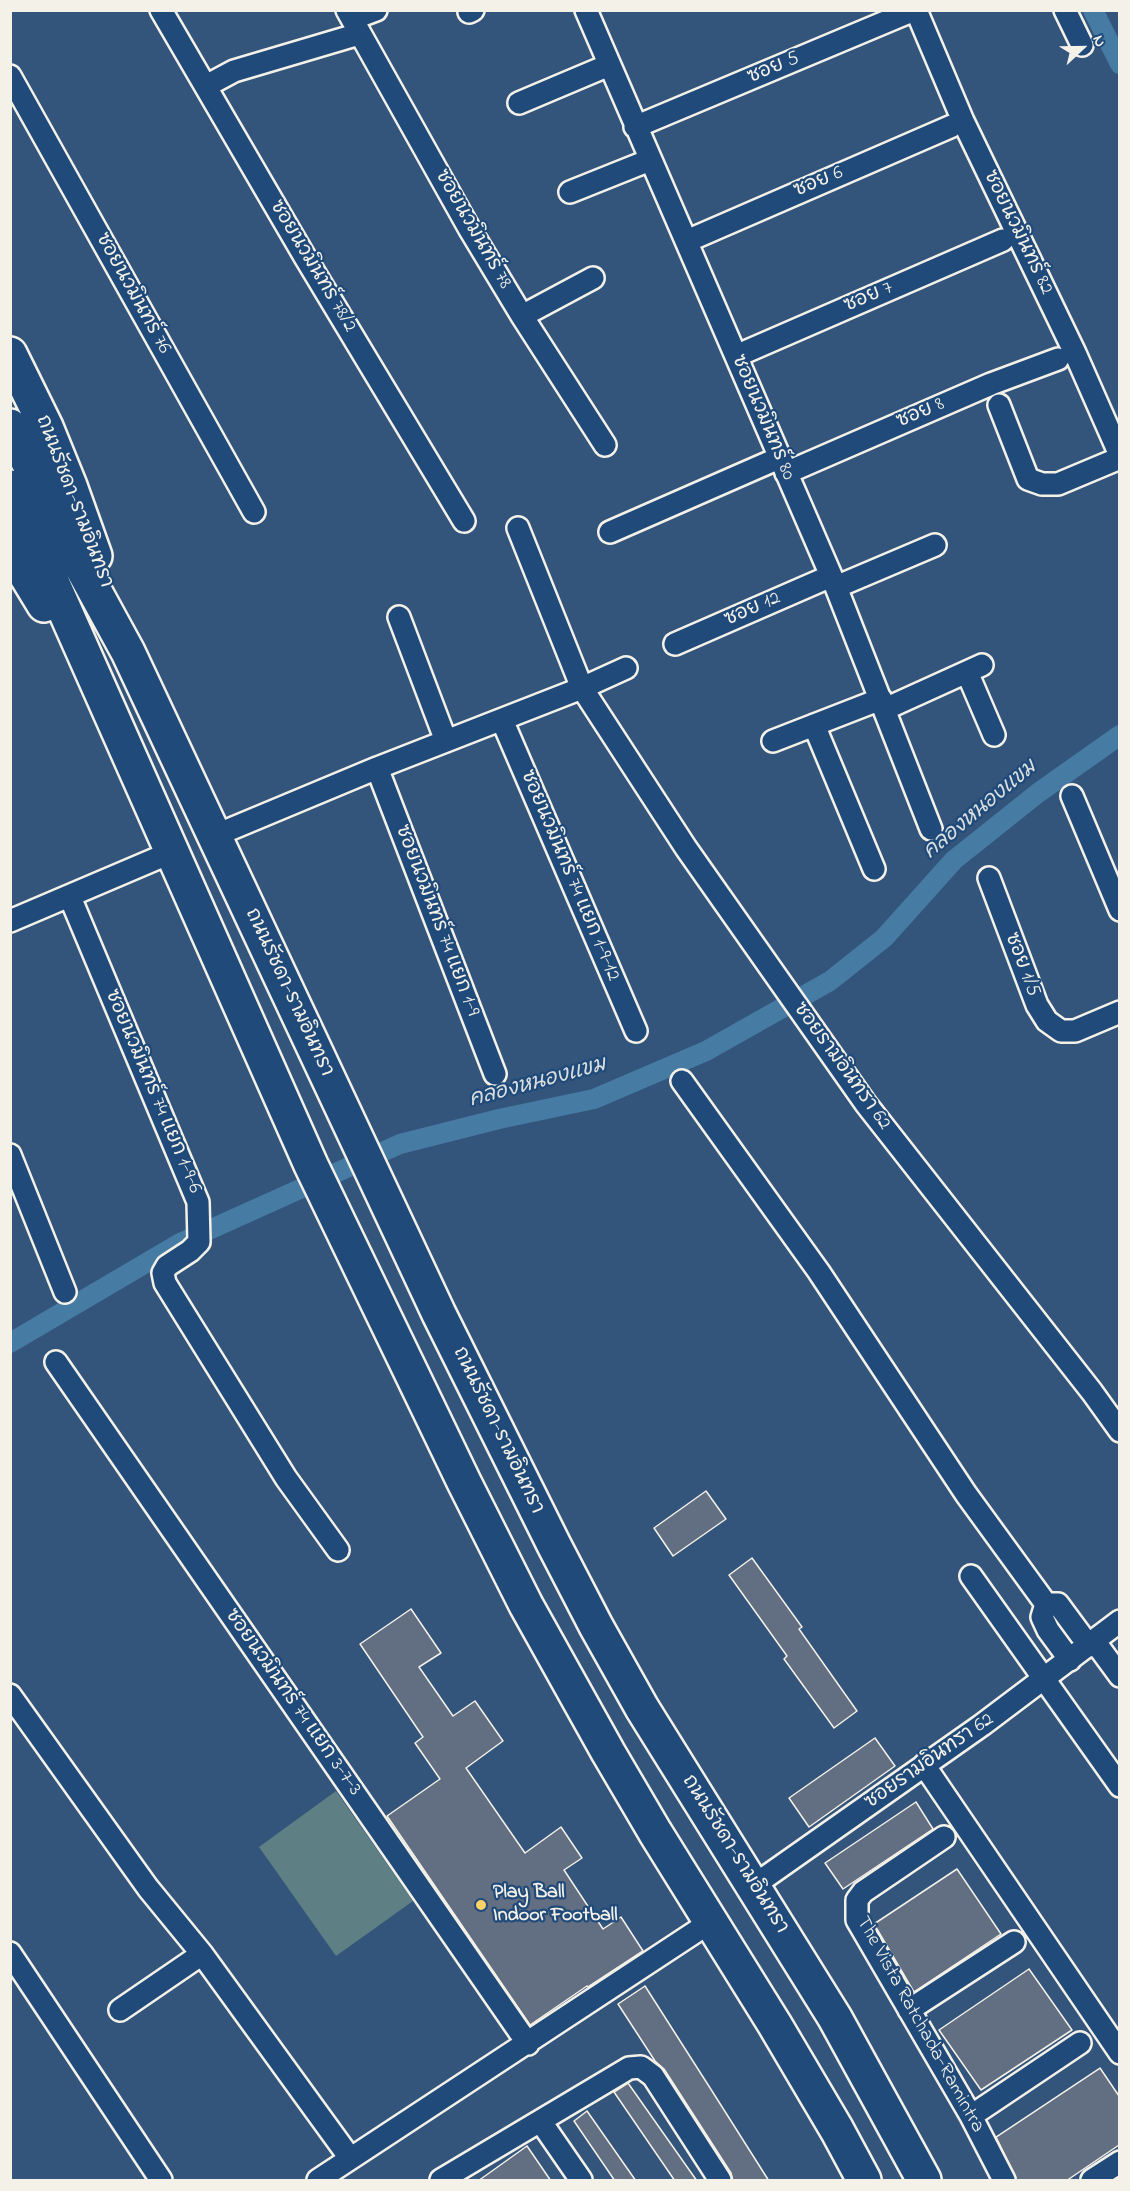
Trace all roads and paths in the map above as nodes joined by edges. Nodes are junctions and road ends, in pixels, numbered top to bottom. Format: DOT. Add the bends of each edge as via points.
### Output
graph roads {
  1 [pos="161,10"];
  2 [pos="376,10"];
  3 [pos="915,10"];
  4 [pos="1065,10"];
  5 [pos="588,11"];
  6 [pos="353,21"];
  7 [pos="1082,45"];
  8 [pos="609,65"];
  9 [pos="10,76"];
  10 [pos="206,86"];
  11 [pos="519,103"];
  12 [pos="952,126"];
  13 [pos="635,127"];
  14 [pos="650,160"];
  15 [pos="570,192"];
  16 [pos="1003,240"];
  17 [pos="687,241"];
  18 [pos="593,278"];
  19 [pos="522,316"];
  20 [pos="10,354"];
  21 [pos="736,356"];
  22 [pos="1058,359"];
  23 [pos="999,405"];
  24 [pos="10,426"];
  25 [pos="605,445"];
  26 [pos="1119,456"];
  27 [pos="782,465"];
  28 [pos="10,487"];
  29 [pos="254,512"];
  30 [pos="464,521"];
  31 [pos="518,528"];
  32 [pos="610,532"];
  33 [pos="935,545"];
  34 [pos="10,549"];
  35 [pos="833,581"];
  36 [pos="399,617"];
  37 [pos="675,644"];
  38 [pos="128,652"];
  39 [pos="626,668"];
  40 [pos="590,685"];
  41 [pos="883,704"];
  42 [pos="110,711"];
  43 [pos="502,720"];
  44 [pos="814,725"];
  45 [pos="994,735"];
  46 [pos="446,741"];
  47 [pos="773,741"];
  48 [pos="377,768"];
  49 [pos="1072,796"];
  50 [pos="931,829"];
  51 [pos="214,836"];
  52 [pos="172,852"];
  53 [pos="874,869"];
  54 [pos="989,878"];
  55 [pos="70,897"];
  56 [pos="1119,910"];
  57 [pos="10,921"];
  58 [pos="1119,1012"];
  59 [pos="636,1031"];
  60 [pos="495,1074"];
  61 [pos="682,1081"];
  62 [pos="10,1155"];
  63 [pos="65,1292"];
  64 [pos="56,1362"];
  65 [pos="1119,1431"];
  66 [pos="338,1550"];
  67 [pos="971,1576"];
  68 [pos="1046,1605"];
  69 [pos="1101,1636"];
  70 [pos="1070,1660"];
  71 [pos="1119,1676"];
  72 [pos="1045,1680"];
  73 [pos="10,1695"];
  74 [pos="924,1765"];
  75 [pos="1119,1785"];
  76 [pos="944,1837"];
  77 [pos="753,1886"];
  78 [pos="712,1921"];
  79 [pos="1014,1942"];
  80 [pos="10,1953"];
  81 [pos="202,1954"];
  82 [pos="120,2010"];
  83 [pos="909,2010"];
  84 [pos="1080,2043"];
  85 [pos="528,2044"];
  86 [pos="1119,2053"];
  87 [pos="971,2116"];
  88 [pos="541,2122"];
  89 [pos="350,2158"];
  90 [pos="1119,2162"];
  91 [pos="444,2180"];
  92 [pos="161,2181"];
  93 [pos="318,2181"];
  94 [pos="581,2181"];
  95 [pos="720,2181"];
  96 [pos="864,2181"];
  97 [pos="924,2181"];
  98 [pos="1004,2181"];
  99 [pos="1092,2181"];
  1 -- 10 [label="street, ซอยนวมินทร์ 78/2"];
  2 -- 6 [label="street"];
  3 -- 13 [label="street, ซอย 5"];
  3 -- 26 [label="street, ซอยนวมินทร์ 82" via="963,121 1075,352"];
  4 -- 7 [label="street"];
  5 -- 8 [label="street, ซอยนวมินทร์ 80"];
  6 -- 10 [label="street"];
  6 -- 19 [label="street, ซอยนวมินทร์ 78"];
  8 -- 11 [label="street"];
  8 -- 13 [label="street, ซอยนวมินทร์ 80"];
  9 -- 29 [label="street, ซอยนวมินทร์ 76"];
  10 -- 30 [label="street, ซอยนวมินทร์ 78/2"];
  12 -- 17 [label="street, ซอย 6"];
  13 -- 14 [label="street, ซอยนวมินทร์ 80"];
  14 -- 15 [label="street"];
  14 -- 17 [label="street, ซอยนวมินทร์ 80"];
  16 -- 21 [label="street, ซอย 7"];
  17 -- 21 [label="street, ซอยนวมินทร์ 80"];
  18 -- 19 [label="street"];
  19 -- 25 [label="street, ซอยนวมินทร์ 78"];
  20 -- 38 [label="main road, ถนนรัชดา-รามอินทรา" via="70,486"];
  21 -- 27 [label="street, ซอยนวมินทร์ 80"];
  22 -- 27 [label="street, ซอย 8"];
  23 -- 26 [label="street" via="1028,479 1058,484"];
  24 -- 38 [label="main road, ถนนรัชดา-รามอินทรา"];
  27 -- 32 [label="street, ซอย 8"];
  27 -- 35 [label="street, ซอยนวมินทร์ 80"];
  28 -- 42 [label="main road"];
  31 -- 40 [label="street, ซอยรามอินทรา 62"];
  33 -- 35 [label="street, ซอย 12"];
  34 -- 42 [label="main road"];
  35 -- 37 [label="street, ซอย 12"];
  35 -- 41 [label="street, ซอยนวมินทร์ 80"];
  36 -- 46 [label="street"];
  38 -- 51 [label="main road, ถนนรัชดา-รามอินทรา"];
  39 -- 40 [label="street"];
  40 -- 43 [label="street"];
  40 -- 65 [label="street, ซอยรามอินทรา 62" via="686,848 866,1104"];
  41 -- 44 [label="street"];
  41 -- 45 [label="street" via="974,668"];
  41 -- 50 [label="street, ซอยนวมินทร์ 80"];
  42 -- 52 [label="main road"];
  43 -- 46 [label="street"];
  43 -- 59 [label="street, ซอยนวมินทร์ 74 แยก 1-9-12"];
  44 -- 47 [label="street"];
  44 -- 53 [label="street"];
  46 -- 48 [label="street"];
  48 -- 51 [label="street"];
  48 -- 60 [label="street, ซอยนวมินทร์ 74 แยก 1-9"];
  49 -- 56 [label="street"];
  51 -- 77 [label="main road, ถนนรัชดา-รามอินทรา" via="487,1412 596,1626 642,1708"];
  52 -- 55 [label="street"];
  52 -- 78 [label="main road" via="325,1196 526,1605 655,1832"];
  54 -- 58 [label="street, ซอย 1/5" via="1037,1005 1047,1021 1062,1031 1075,1030"];
  55 -- 57 [label="street"];
  55 -- 66 [label="street, ซอยนวมินทร์ 74 แยก 1-9-6" via="198,1202 199,1242 166,1266 165,1283 286,1478"];
  61 -- 68 [label="street" via="819,1272 966,1494"];
  62 -- 63 [label="street"];
  64 -- 85 [label="street, ซอยนวมินทร์ 74 แยก 3-7-3"];
  67 -- 72 [label="street"];
  68 -- 69 [label="street" via="1058,1604"];
  68 -- 70 [label="street" via="1042,1617"];
  69 -- 70 [label="street, ซอยรามอินทรา 62"];
  69 -- 71 [label="street"];
  70 -- 72 [label="street, ซอยรามอินทรา 62"];
  72 -- 74 [label="street, ซอยรามอินทรา 62"];
  72 -- 75 [label="street"];
  73 -- 81 [label="street" via="148,1888"];
  74 -- 77 [label="street, ซอยรามอินทรา 62"];
  74 -- 86 [label="street"];
  76 -- 83 [label="street, The Vista Ratchada-Ramintra" via="857,1900 857,1920"];
  77 -- 97 [label="main road, ถนนรัชดา-รามอินทรา" via="835,2018"];
  78 -- 85 [label="street"];
  78 -- 96 [label="main road"];
  79 -- 83 [label="street"];
  80 -- 92 [label="street"];
  81 -- 82 [label="street"];
  81 -- 89 [label="street"];
  83 -- 87 [label="street, The Vista Ratchada-Ramintra"];
  84 -- 87 [label="street"];
  85 -- 89 [label="street"];
  87 -- 98 [label="street, The Vista Ratchada-Ramintra"];
  88 -- 91 [label="street"];
  88 -- 94 [label="street"];
  88 -- 95 [label="street" via="629,2068 641,2067 653,2076"];
  89 -- 93 [label="street"];
  90 -- 99 [label="street"];
}
